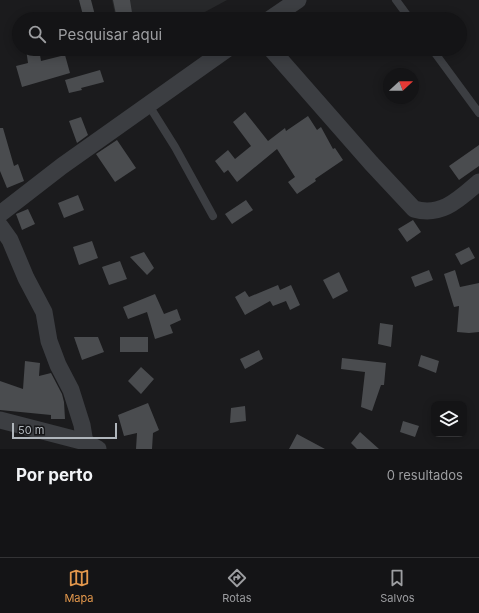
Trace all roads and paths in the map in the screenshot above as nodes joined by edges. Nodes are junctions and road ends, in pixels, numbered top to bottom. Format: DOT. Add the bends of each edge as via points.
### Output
graph roads {
  1 [pos="298,0"];
  2 [pos="396,0"];
  3 [pos="280,12"];
  4 [pos="405,12"];
  5 [pos="217,56"];
  6 [pos="277,56"];
  7 [pos="437,56"];
  8 [pos="148,104"];
  9 [pos="479,113"];
  10 [pos="479,182"];
  11 [pos="0,214"];
  12 [pos="213,216"];
  13 [pos="0,226"];
  14 [pos="0,420"];
  15 [pos="89,447"];
  1 -- 3 [label="street"];
  2 -- 4 [label="lane"];
  5 -- 8 [label="street"];
  6 -- 10 [label="street" via="414,209 424,212 437,211 451,204"];
  7 -- 9 [label="lane"];
  8 -- 11 [label="street"];
  8 -- 12 [label="lane"];
  13 -- 15 [label="street" via="10,240 44,312 49,341 71,390"];
  14 -- 15 [label="street"];
}
